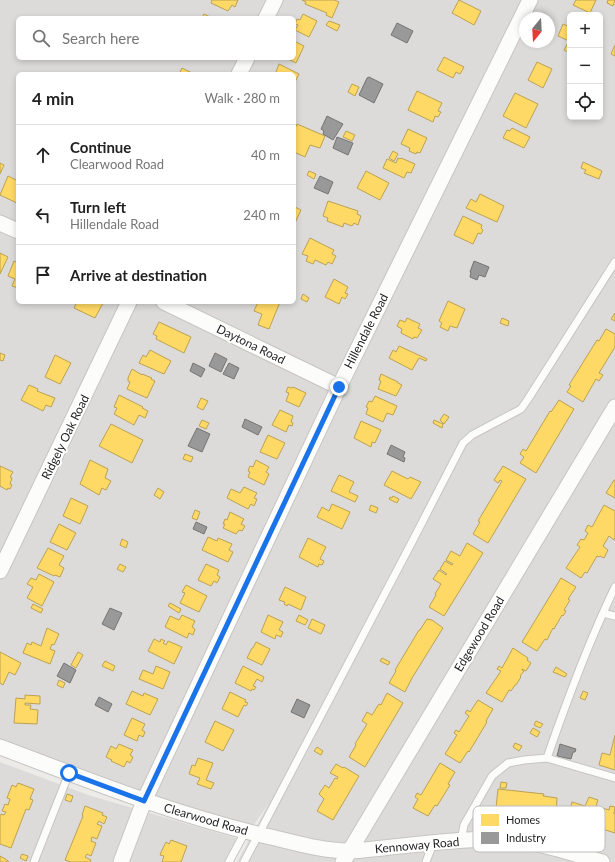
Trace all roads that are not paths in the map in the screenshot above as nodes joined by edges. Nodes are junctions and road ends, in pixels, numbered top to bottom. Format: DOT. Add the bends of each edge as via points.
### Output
graph roads {
  1 [pos="275,0"];
  2 [pos="530,0"];
  3 [pos="267,16"];
  4 [pos="246,60"];
  5 [pos="241,72"];
  6 [pos="0,222"];
  7 [pos="16,230"];
  8 [pos="615,262"];
  9 [pos="129,304"];
  10 [pos="168,304"];
  11 [pos="339,387"];
  12 [pos="615,407"];
  13 [pos="0,571"];
  14 [pos="615,588"];
  15 [pos="603,613"];
  16 [pos="615,616"];
  17 [pos="0,747"];
  18 [pos="547,758"];
  19 [pos="69,773"];
  20 [pos="615,778"];
  21 [pos="144,801"];
  22 [pos="475,806"];
  23 [pos="473,809"];
  24 [pos="252,833"];
  25 [pos="473,840"];
  26 [pos="461,841"];
  27 [pos="433,843"];
  28 [pos="568,852"];
  29 [pos="346,857"];
  30 [pos="34,862"];
  31 [pos="121,862"];
  32 [pos="229,862"];
  33 [pos="244,862"];
  34 [pos="426,862"];
  35 [pos="602,862"];
  1 -- 3 [label="street"];
  2 -- 11 [label="street, Hillendale Road"];
  4 -- 5 [label="street"];
  6 -- 7 [label="street"];
  8 -- 24 [label="lane" via="521,409 472,435 463,443 338,682"];
  9 -- 13 [label="street, Ridgely Oak Road"];
  10 -- 11 [label="street, Daytona Road"];
  11 -- 21 [label="street, Hillendale Road"];
  12 -- 29 [label="street, Edgewood Road"];
  14 -- 15 [label="lane"];
  15 -- 16 [label="lane"];
  15 -- 18 [label="lane" via="568,696"];
  17 -- 19 [label="street, Clearwood Road"];
  18 -- 20 [label="lane"];
  18 -- 22 [label="lane" via="508,763 492,776"];
  19 -- 21 [label="street, Clearwood Road"];
  19 -- 30 [label="lane"];
  21 -- 24 [label="street, Clearwood Road"];
  21 -- 31 [label="street, Hillendale Road"];
  23 -- 26 [label="lane" via="464,825"];
  24 -- 29 [label="street, Clearwood Road" via="323,848"];
  24 -- 32 [label="lane"];
  24 -- 33 [label="lane"];
  25 -- 26 [label="street, Kennoway Road"];
  26 -- 27 [label="street, Kennoway Road"];
  27 -- 29 [label="street, Kennoway Road"];
  27 -- 34 [label="lane"];
  28 -- 35 [label="street, Kennoway Road"];
}
